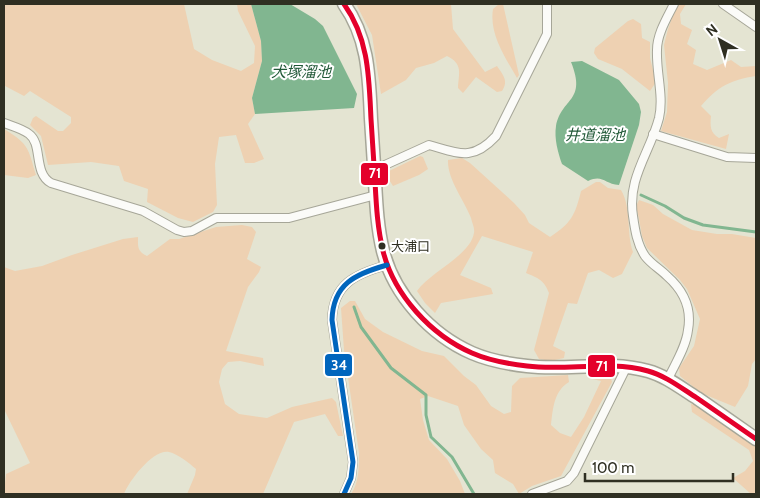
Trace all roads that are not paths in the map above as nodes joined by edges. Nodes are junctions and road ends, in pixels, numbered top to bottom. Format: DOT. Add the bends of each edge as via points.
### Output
graph roads {
  1 [pos="344,4"];
  2 [pos="547,4"];
  3 [pos="674,4"];
  4 [pos="723,4"];
  5 [pos="756,27"];
  6 [pos="4,122"];
  7 [pos="653,134"];
  8 [pos="756,158"];
  9 [pos="374,170"];
  10 [pos="376,195"];
  11 [pos="386,265"];
  12 [pos="626,366"];
  13 [pos="668,379"];
  14 [pos="756,439"];
  15 [pos="344,494"];
  16 [pos="532,494"];
  1 -- 9 [label="main road" via="358,27 366,56"];
  2 -- 9 [label="street" via="547,34 496,136 490,142 461,154 430,145"];
  3 -- 7 [label="street" via="658,39 661,101"];
  4 -- 5 [label="street"];
  6 -- 10 [label="street" via="34,138 45,180 143,211 184,232 216,218 290,218"];
  7 -- 8 [label="street" via="727,156"];
  7 -- 13 [label="street" via="634,179 632,206 638,244 644,255 682,290 687,306 688,330"];
  9 -- 10 [label="main road"];
  10 -- 11 [label="main road" via="377,226"];
  11 -- 12 [label="main road" via="422,317 450,341 472,353 528,367"];
  11 -- 15 [label="street" via="354,277 343,287 332,307 353,462"];
  12 -- 13 [label="main road"];
  12 -- 16 [label="street" via="574,473 567,481"];
  13 -- 14 [label="main road"];
}
